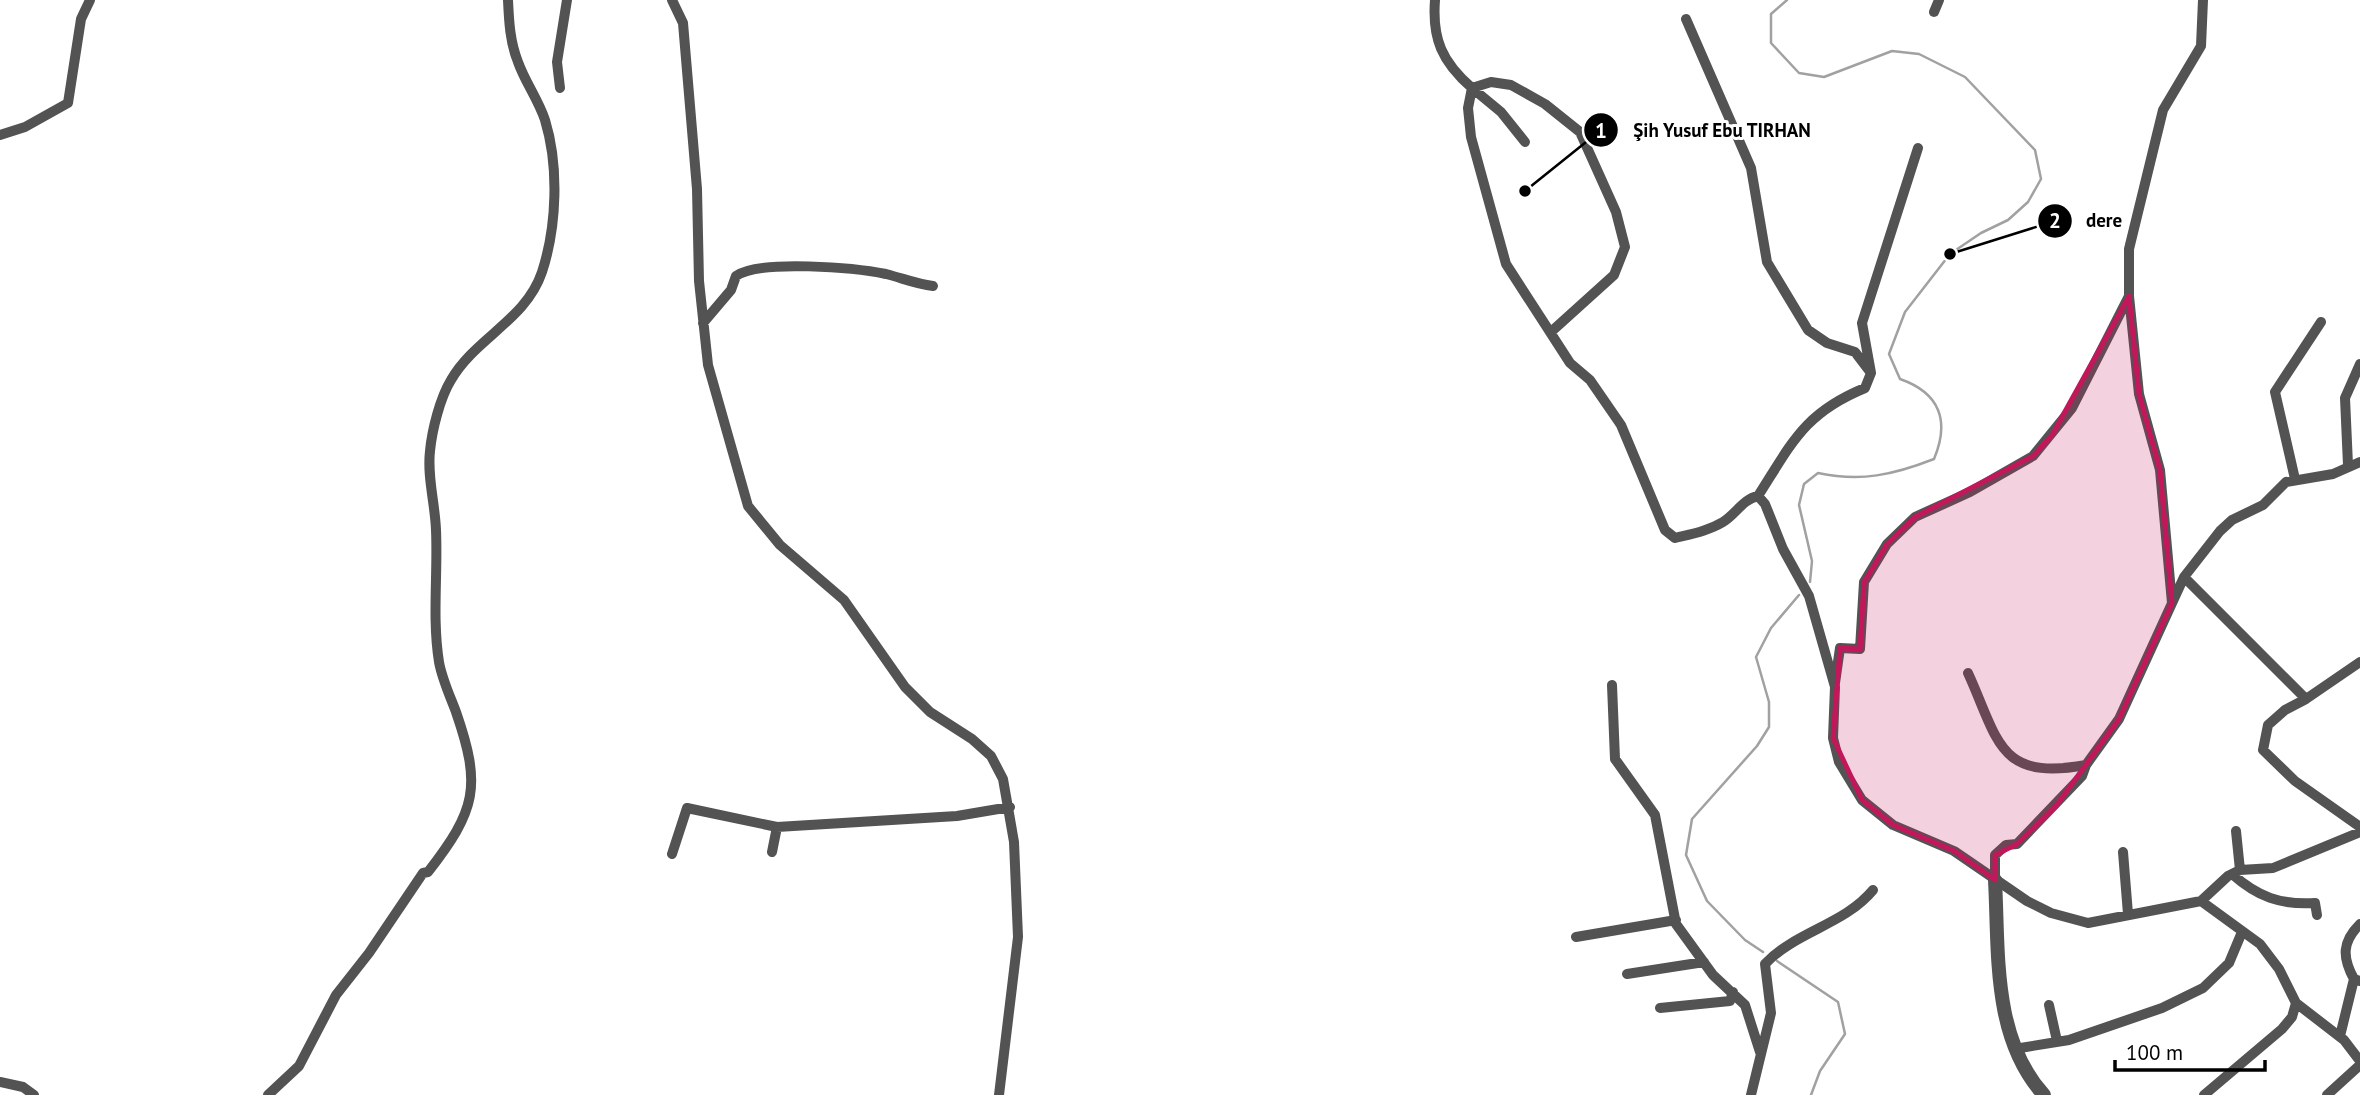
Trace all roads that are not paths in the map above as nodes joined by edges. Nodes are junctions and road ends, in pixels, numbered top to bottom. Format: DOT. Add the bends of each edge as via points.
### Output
graph roads {
  1 [pos="90,0"];
  2 [pos="508,0"];
  3 [pos="568,0"];
  4 [pos="672,0"];
  5 [pos="1435,0"];
  6 [pos="1939,0"];
  7 [pos="2203,0"];
  8 [pos="1934,12"];
  9 [pos="1686,19"];
  10 [pos="560,88"];
  11 [pos="1472,88"];
  12 [pos="0,135"];
  13 [pos="1525,142"];
  14 [pos="1918,148"];
  15 [pos="933,286"];
  16 [pos="2129,296"];
  17 [pos="2321,322"];
  18 [pos="703,323"];
  19 [pos="1552,331"];
  20 [pos="2360,363"];
  21 [pos="1871,373"];
  22 [pos="2360,462"];
  23 [pos="2348,465"];
  24 [pos="2295,479"];
  25 [pos="1758,496"];
  26 [pos="2184,577"];
  27 [pos="2172,604"];
  28 [pos="2360,662"];
  29 [pos="1968,673"];
  30 [pos="1612,685"];
  31 [pos="1835,687"];
  32 [pos="2306,699"];
  33 [pos="2086,765"];
  34 [pos="1010,807"];
  35 [pos="777,827"];
  36 [pos="2360,827"];
  37 [pos="2236,831"];
  38 [pos="2360,832"];
  39 [pos="772,852"];
  40 [pos="2123,852"];
  41 [pos="672,854"];
  42 [pos="2236,872"];
  43 [pos="1995,880"];
  44 [pos="1873,890"];
  45 [pos="2201,901"];
  46 [pos="2128,914"];
  47 [pos="2317,915"];
  48 [pos="1676,920"];
  49 [pos="2360,923"];
  50 [pos="2242,932"];
  51 [pos="1576,937"];
  52 [pos="1704,962"];
  53 [pos="1627,974"];
  54 [pos="2357,980"];
  55 [pos="1733,992"];
  56 [pos="2296,1003"];
  57 [pos="2049,1005"];
  58 [pos="1660,1009"];
  59 [pos="2340,1036"];
  60 [pos="2057,1041"];
  61 [pos="2014,1049"];
  62 [pos="1760,1052"];
  63 [pos="2360,1063"];
  64 [pos="0,1082"];
  65 [pos="34,1095"];
  66 [pos="268,1095"];
  67 [pos="999,1095"];
  68 [pos="1751,1095"];
  69 [pos="2044,1095"];
  70 [pos="2204,1095"];
  71 [pos="2327,1095"];
  1 -- 12 [label="street" via="81,19 68,103 45,118"];
  2 -- 66 [label="street" via="509,32 545,120 551,150 554,209 549,245 532,294 451,380 430,450 439,665 470,750 472,791 458,833 423,873 336,995 299,1066"];
  3 -- 10 [label="street" via="557,62"];
  4 -- 18 [label="street" via="683,23"];
  5 -- 11 [label="street" via="1435,39 1458,76"];
  6 -- 8 [label="street"];
  7 -- 16 [label="street" via="2201,46 2163,110 2138,201 2129,250"];
  9 -- 21 [label="street" via="1751,168 1767,262 1808,330 1826,343 1855,352"];
  11 -- 13 [label="street"];
  11 -- 19 [label="street" via="1468,108 1471,137 1506,264"];
  11 -- 19 [label="street" via="1491,82 1511,85 1580,132 1616,212 1625,247 1614,275"];
  14 -- 21 [label="street" via="1862,323"];
  15 -- 18 [label="street" via="888,274 819,267 752,269 736,276 731,290"];
  16 -- 27 [label="street" via="2139,394 2160,470"];
  16 -- 31 [label="street" via="2072,408 2033,456 1915,517 1887,544 1864,582 1860,649 1840,648"];
  17 -- 24 [label="street" via="2275,392"];
  18 -- 34 [label="street" via="708,365 748,506 780,545 844,600 905,687 930,712 992,756"];
  19 -- 25 [label="street" via="1570,363 1590,380 1621,425 1665,530 1675,538 1708,530"];
  20 -- 23 [label="street" via="2345,398"];
  21 -- 25 [label="street" via="1865,388 1835,401 1808,421"];
  22 -- 23 [label="street"];
  23 -- 24 [label="street" via="2307,481"];
  24 -- 26 [label="street" via="2263,505 2232,520"];
  25 -- 31 [label="street" via="1809,596"];
  26 -- 27 [label="street"];
  26 -- 32 [label="street"];
  27 -- 33 [label="street" via="2119,719"];
  28 -- 32 [label="street"];
  29 -- 33 [label="street" via="2002,747 2015,761 2053,771"];
  30 -- 48 [label="street" via="1615,759 1655,815"];
  31 -- 43 [label="street" via="1833,738 1839,762 1862,800 1893,825 1954,851"];
  32 -- 36 [label="street" via="2268,725 2263,750 2295,782"];
  33 -- 43 [label="street" via="2056,806 2017,844 2006,845 1995,855"];
  34 -- 35 [label="street" via="957,816"];
  34 -- 67 [label="street" via="1018,887 1017,937"];
  35 -- 39 [label="street"];
  35 -- 41 [label="street" via="687,808"];
  37 -- 42 [label="street"];
  38 -- 42 [label="street" via="2273,868"];
  40 -- 46 [label="street"];
  42 -- 45 [label="street"];
  42 -- 47 [label="street" via="2259,894 2287,905 2315,904"];
  43 -- 46 [label="street" via="2051,913 2088,923"];
  43 -- 61 [label="street" via="2002,997"];
  44 -- 62 [label="street" via="1847,915 1779,949 1765,964 1771,1013"];
  45 -- 46 [label="street"];
  45 -- 50 [label="street"];
  48 -- 51 [label="street"];
  48 -- 52 [label="street"];
  49 -- 54 [label="street" via="2348,935 2344,954"];
  50 -- 56 [label="street" via="2268,953"];
  50 -- 60 [label="street" via="2229,963 2203,988 2162,1008"];
  52 -- 53 [label="street"];
  52 -- 55 [label="street"];
  54 -- 59 [label="street"];
  55 -- 58 [label="street" via="1730,1001"];
  55 -- 62 [label="street" via="1750,1015"];
  56 -- 59 [label="street"];
  56 -- 70 [label="street" via="2292,1017 2264,1046"];
  57 -- 60 [label="street"];
  59 -- 63 [label="street"];
  60 -- 61 [label="street"];
  61 -- 69 [label="street" via="2027,1076"];
  62 -- 68 [label="street"];
  63 -- 71 [label="street"];
  64 -- 65 [label="street" via="23,1087"];
}
